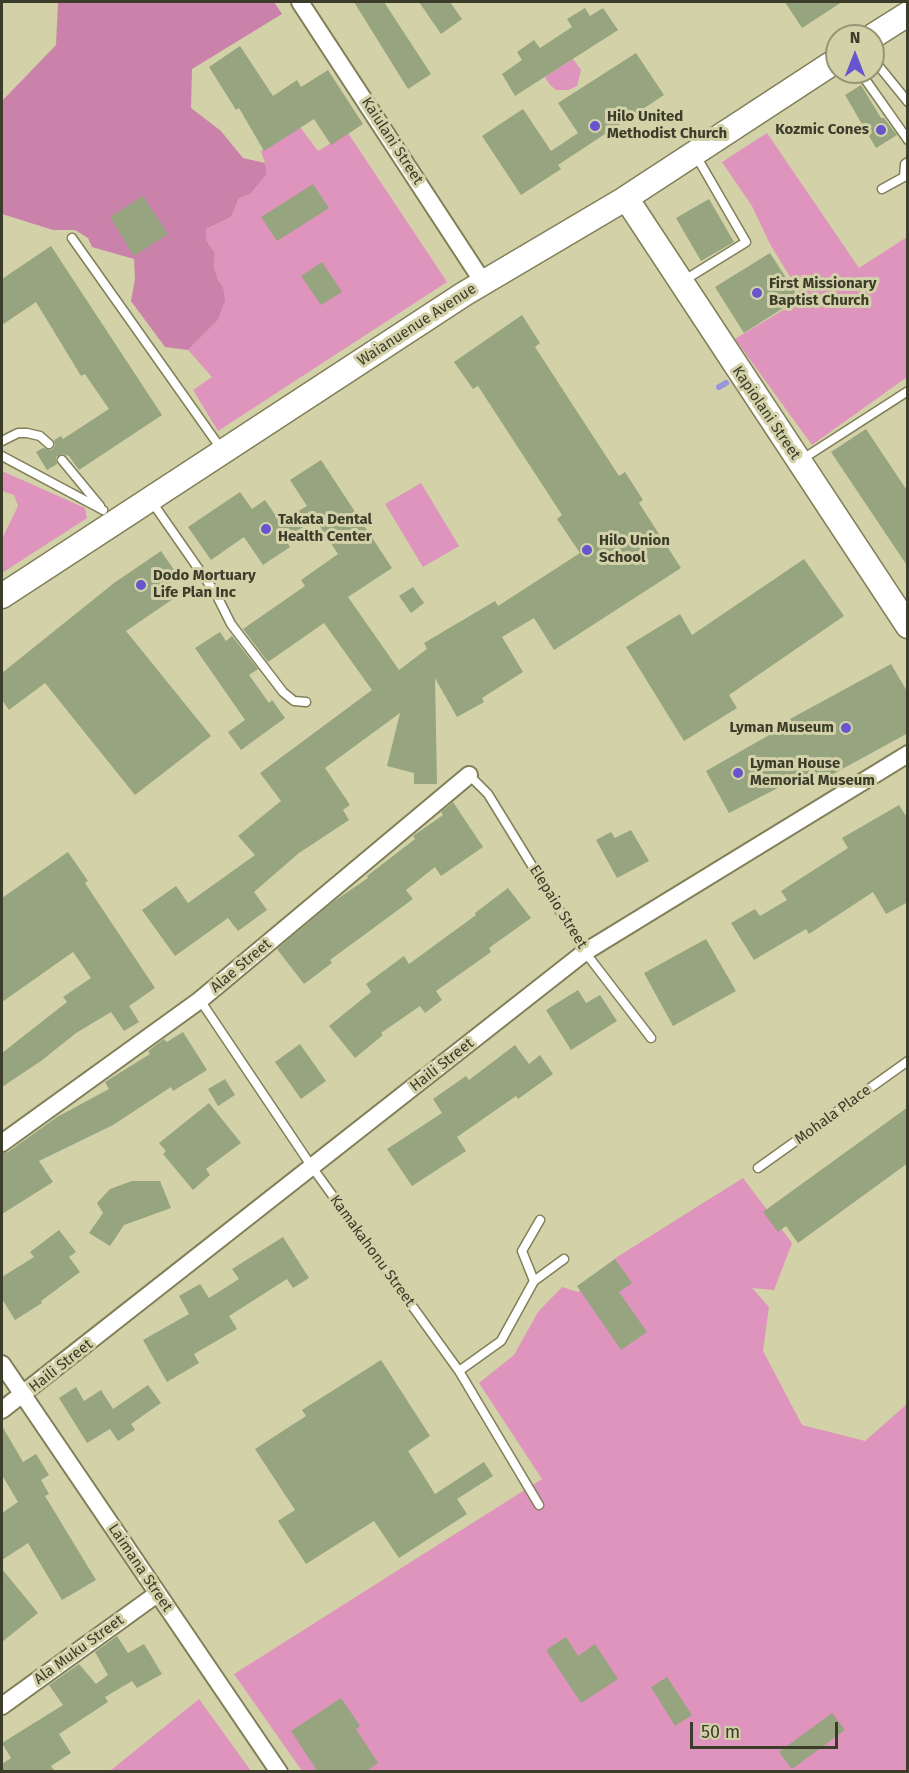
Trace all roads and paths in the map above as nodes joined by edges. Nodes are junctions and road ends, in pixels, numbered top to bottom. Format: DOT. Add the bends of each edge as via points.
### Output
graph roads {
  1 [pos="300,2"];
  2 [pos="908,14"];
  3 [pos="885,28"];
  4 [pos="825,68"];
  5 [pos="885,78"];
  6 [pos="868,84"];
  7 [pos="908,102"];
  8 [pos="908,140"];
  9 [pos="694,152"];
  10 [pos="908,162"];
  11 [pos="882,189"];
  12 [pos="626,198"];
  13 [pos="72,238"];
  14 [pos="483,282"];
  15 [pos="680,283"];
  16 [pos="908,391"];
  17 [pos="2,441"];
  18 [pos="49,444"];
  19 [pos="224,452"];
  20 [pos="2,456"];
  21 [pos="62,460"];
  22 [pos="798,462"];
  23 [pos="150,499"];
  24 [pos="108,517"];
  25 [pos="2,596"];
  26 [pos="908,626"];
  27 [pos="306,702"];
  28 [pos="908,754"];
  29 [pos="469,775"];
  30 [pos="585,952"];
  31 [pos="200,1000"];
  32 [pos="651,1038"];
  33 [pos="908,1061"];
  34 [pos="2,1143"];
  35 [pos="312,1167"];
  36 [pos="758,1168"];
  37 [pos="540,1221"];
  38 [pos="564,1259"];
  39 [pos="534,1281"];
  40 [pos="2,1364"];
  41 [pos="459,1371"];
  42 [pos="23,1395"];
  43 [pos="2,1410"];
  44 [pos="539,1505"];
  45 [pos="157,1594"];
  46 [pos="2,1706"];
  47 [pos="279,1772"];
  1 -- 14 [label="street, Kaiulani Street"];
  2 -- 3 [label="main road"];
  4 -- 9 [label="main road, Waianuenue Avenue"];
  5 -- 7 [label="lane"];
  6 -- 8 [label="lane"];
  9 -- 12 [label="main road, Waianuenue Avenue"];
  9 -- 15 [label="lane" via="746,242"];
  10 -- 11 [label="lane" via="904,164 904,177"];
  12 -- 14 [label="main road, Waianuenue Avenue"];
  12 -- 15 [label="main road, Kapiolani Street"];
  13 -- 19 [label="lane"];
  14 -- 19 [label="main road, Waianuenue Avenue"];
  15 -- 22 [label="main road, Kapiolani Street"];
  16 -- 22 [label="lane"];
  17 -- 18 [label="lane" via="27,433 40,436"];
  19 -- 23 [label="main road, Waianuenue Avenue"];
  20 -- 24 [label="lane"];
  21 -- 24 [label="lane"];
  22 -- 26 [label="main road, Kapiolani Street"];
  23 -- 24 [label="main road, Waianuenue Avenue"];
  23 -- 27 [label="lane" via="216,594 231,624 283,692 294,701"];
  24 -- 25 [label="main road, Waianuenue Avenue"];
  28 -- 30 [label="street, Haili Street"];
  29 -- 30 [label="lane, Elepaio Street" via="489,794"];
  29 -- 31 [label="street, Alae Street"];
  30 -- 32 [label="lane, Elepaio Street"];
  30 -- 35 [label="street, Haili Street"];
  31 -- 34 [label="street, Alae Street"];
  31 -- 35 [label="lane, Kamakahonu Street"];
  33 -- 36 [label="lane, Mohala Place"];
  35 -- 41 [label="lane, Kamakahonu Street"];
  35 -- 42 [label="street, Haili Street"];
  37 -- 39 [label="lane" via="522,1251"];
  38 -- 39 [label="lane"];
  39 -- 41 [label="lane" via="501,1341"];
  40 -- 42 [label="street, Laimana Street"];
  41 -- 44 [label="lane, Kamakahonu Street"];
  42 -- 43 [label="street, Haili Street"];
  42 -- 45 [label="street, Laimana Street"];
  45 -- 46 [label="street, Ala Muku Street"];
  45 -- 47 [label="street, Laimana Street"];
}
